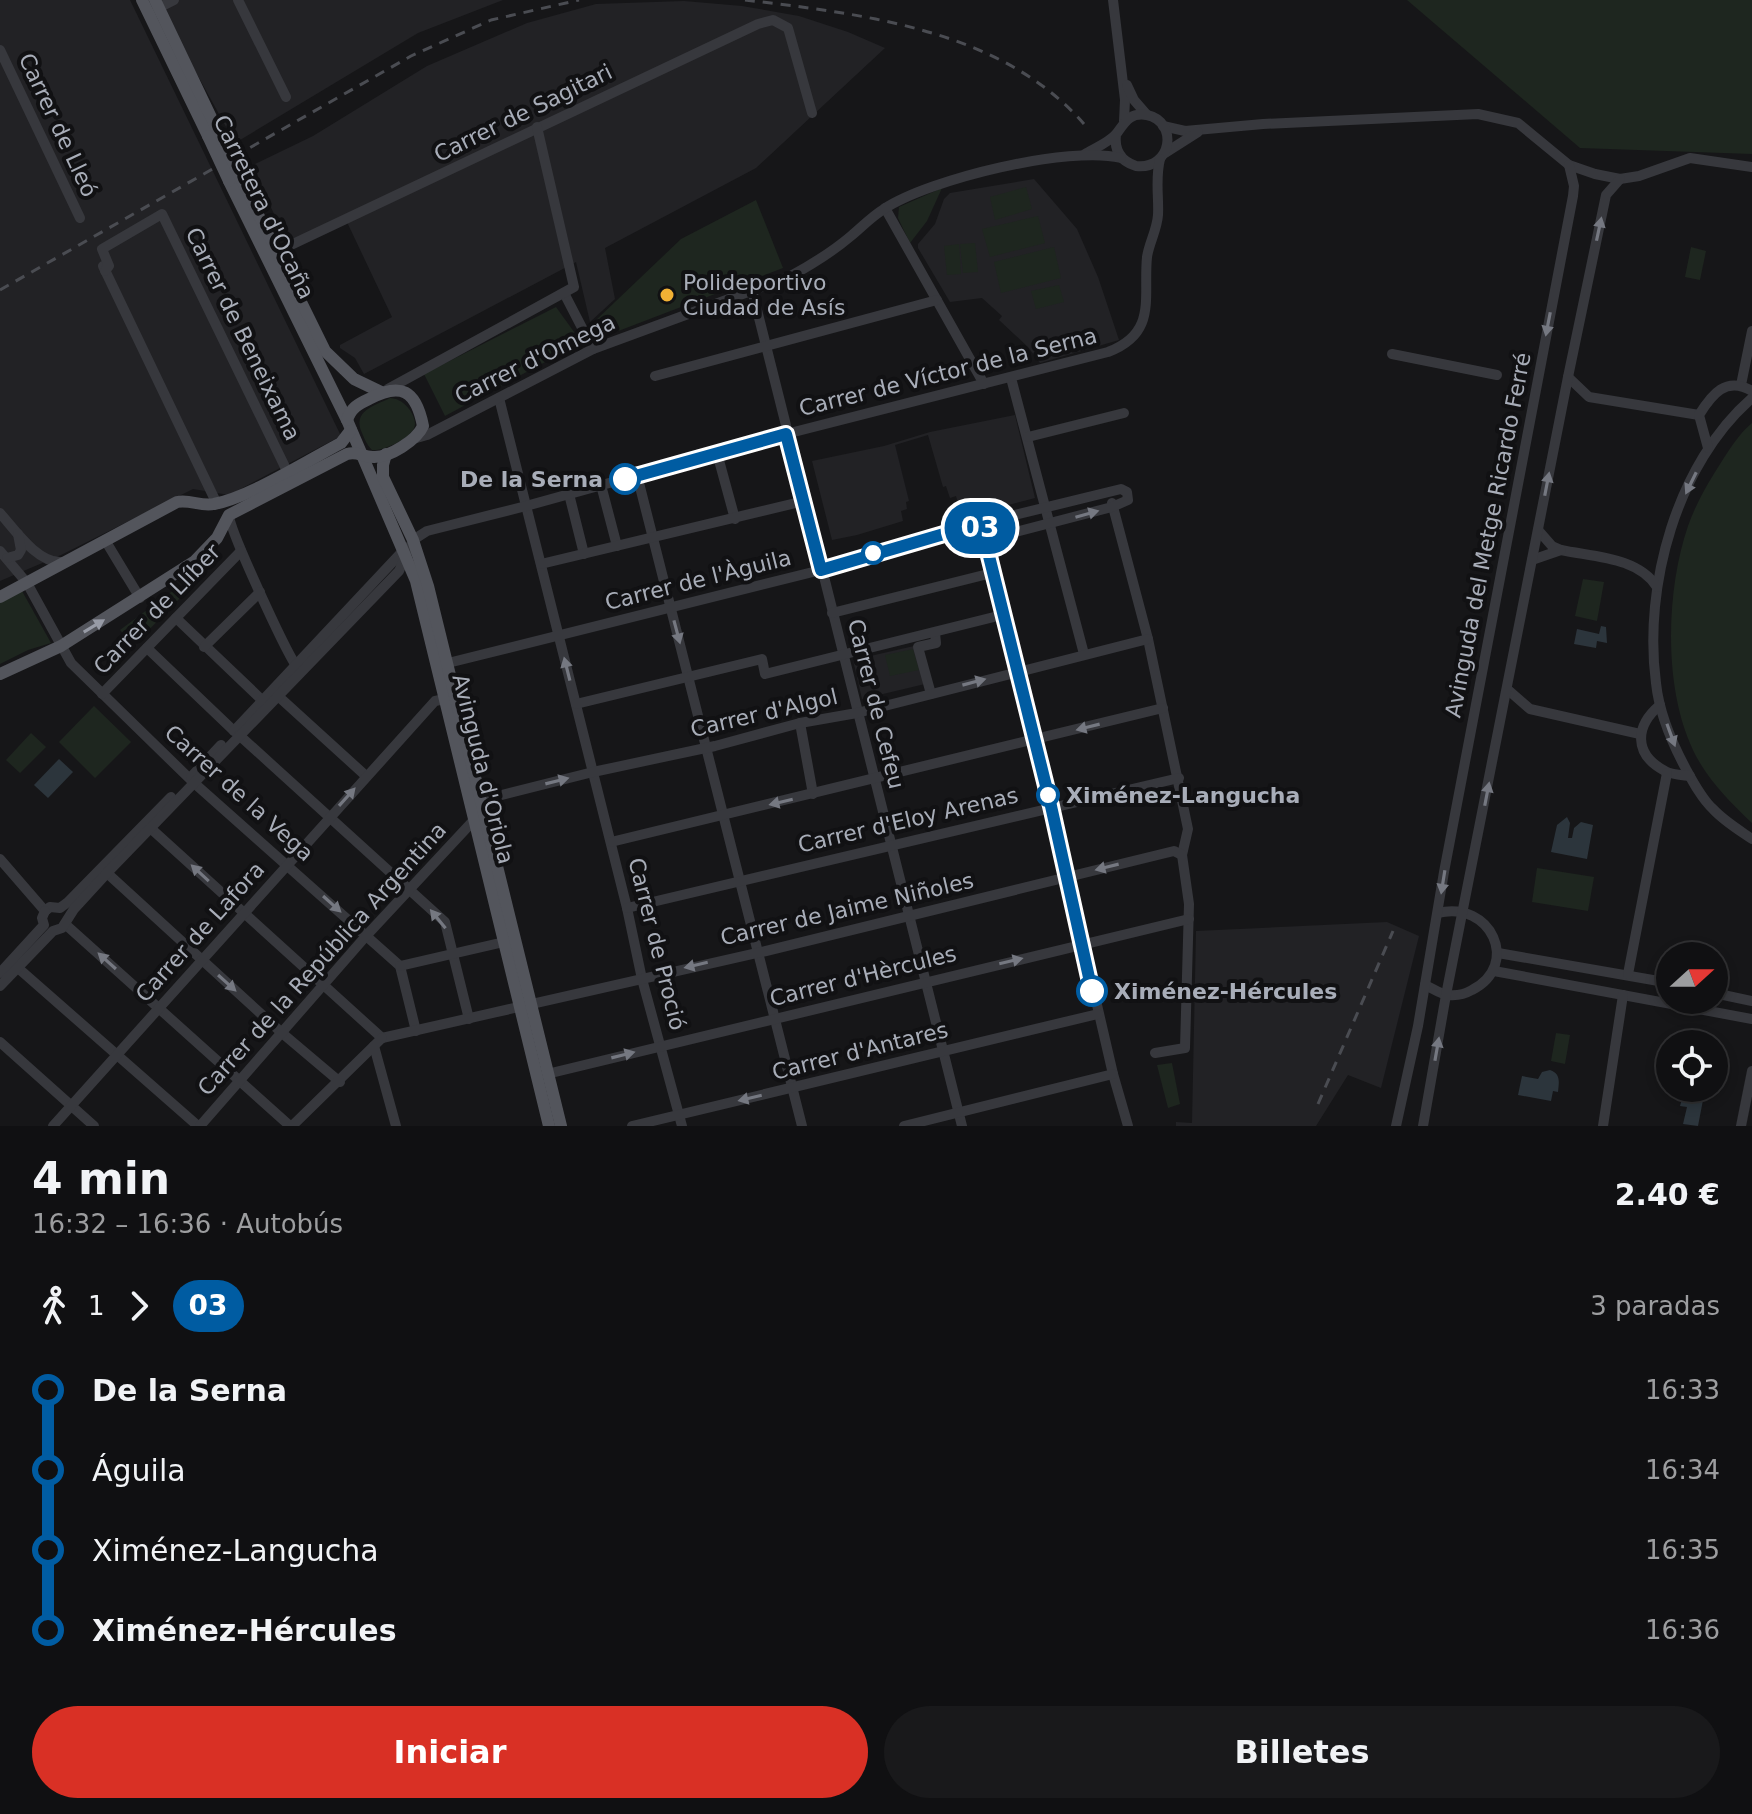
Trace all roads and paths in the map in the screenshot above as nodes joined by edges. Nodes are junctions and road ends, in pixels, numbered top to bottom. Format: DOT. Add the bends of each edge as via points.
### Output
graph roads {
  1 [pos="142,0"];
  2 [pos="174,0"];
  3 [pos="238,0"];
  4 [pos="1113,0"];
  5 [pos="156,4"];
  6 [pos="153,22"];
  7 [pos="0,50"];
  8 [pos="1122,72"];
  9 [pos="286,97"];
  10 [pos="812,113"];
  11 [pos="1147,115"];
  12 [pos="1124,121"];
  13 [pos="1163,126"];
  14 [pos="537,127"];
  15 [pos="1204,129"];
  16 [pos="213,134"];
  17 [pos="1116,134"];
  18 [pos="1083,155"];
  19 [pos="1162,156"];
  20 [pos="1121,158"];
  21 [pos="1569,165"];
  22 [pos="1136,166"];
  23 [pos="1752,167"];
  24 [pos="233,177"];
  25 [pos="1620,179"];
  26 [pos="1156,196"];
  27 [pos="885,208"];
  28 [pos="80,218"];
  29 [pos="276,252"];
  30 [pos="752,290"];
  31 [pos="564,293"];
  32 [pos="937,300"];
  33 [pos="1752,331"];
  34 [pos="765,347"];
  35 [pos="593,349"];
  36 [pos="1392,354"];
  37 [pos="1497,375"];
  38 [pos="655,376"];
  39 [pos="1568,377"];
  40 [pos="1011,378"];
  41 [pos="984,384"];
  42 [pos="1741,385"];
  43 [pos="384,391"];
  44 [pos="1752,391"];
  45 [pos="499,398"];
  46 [pos="1752,398"];
  47 [pos="1124,413"];
  48 [pos="1699,415"];
  49 [pos="349,425"];
  50 [pos="786,434"];
  51 [pos="1028,437"];
  52 [pos="413,439"];
  53 [pos="1708,448"];
  54 [pos="362,453"];
  55 [pos="717,453"];
  56 [pos="386,454"];
  57 [pos="287,471"];
  58 [pos="637,475"];
  59 [pos="203,477"];
  60 [pos="601,485"];
  61 [pos="569,494"];
  62 [pos="1102,494"];
  63 [pos="187,500"];
  64 [pos="804,501"];
  65 [pos="217,504"];
  66 [pos="526,506"];
  67 [pos="1112,507"];
  68 [pos="1046,508"];
  69 [pos="0,513"];
  70 [pos="226,519"];
  71 [pos="735,519"];
  72 [pos="978,524"];
  73 [pos="1050,525"];
  74 [pos="1538,530"];
  75 [pos="17,532"];
  76 [pos="653,538"];
  77 [pos="105,540"];
  78 [pos="985,540"];
  79 [pos="617,546"];
  80 [pos="407,547"];
  81 [pos="1561,550"];
  82 [pos="241,551"];
  83 [pos="4,554"];
  84 [pos="584,554"];
  85 [pos="1661,559"];
  86 [pos="1532,560"];
  87 [pos="64,562"];
  88 [pos="541,564"];
  89 [pos="1629,564"];
  90 [pos="405,570"];
  91 [pos="821,570"];
  92 [pos="992,573"];
  93 [pos="27,583"];
  94 [pos="1657,587"];
  95 [pos="260,592"];
  96 [pos="0,597"];
  97 [pos="140,598"];
  98 [pos="671,608"];
  99 [pos="832,613"];
  100 [pos="1002,615"];
  101 [pos="176,618"];
  102 [pos="935,633"];
  103 [pos="558,635"];
  104 [pos="1148,639"];
  105 [pos="61,646"];
  106 [pos="204,647"];
  107 [pos="147,648"];
  108 [pos="842,653"];
  109 [pos="1084,654"];
  110 [pos="448,663"];
  111 [pos="298,669"];
  112 [pos="1016,671"];
  113 [pos="0,674"];
  114 [pos="688,676"];
  115 [pos="1507,689"];
  116 [pos="102,694"];
  117 [pos="931,694"];
  118 [pos="278,696"];
  119 [pos="445,699"];
  120 [pos="262,700"];
  121 [pos="576,704"];
  122 [pos="1660,705"];
  123 [pos="1163,708"];
  124 [pos="857,713"];
  125 [pos="800,723"];
  126 [pos="236,733"];
  127 [pos="1640,734"];
  128 [pos="1034,741"];
  129 [pos="705,747"];
  130 [pos="593,772"];
  131 [pos="1667,773"];
  132 [pos="366,776"];
  133 [pos="1690,776"];
  134 [pos="1179,778"];
  135 [pos="874,779"];
  136 [pos="192,780"];
  137 [pos="813,794"];
  138 [pos="482,800"];
  139 [pos="1051,806"];
  140 [pos="722,815"];
  141 [pos="328,818"];
  142 [pos="474,820"];
  143 [pos="148,826"];
  144 [pos="1752,839"];
  145 [pos="611,842"];
  146 [pos="891,845"];
  147 [pos="1182,855"];
  148 [pos="0,859"];
  149 [pos="287,864"];
  150 [pos="107,873"];
  151 [pos="1066,878"];
  152 [pos="739,881"];
  153 [pos="410,890"];
  154 [pos="627,908"];
  155 [pos="45,911"];
  156 [pos="1464,911"];
  157 [pos="243,913"];
  158 [pos="1438,913"];
  159 [pos="908,916"];
  160 [pos="64,917"];
  161 [pos="1189,919"];
  162 [pos="48,928"];
  163 [pos="366,936"];
  164 [pos="504,942"];
  165 [pos="1081,945"];
  166 [pos="757,951"];
  167 [pos="454,953"];
  168 [pos="1498,953"];
  169 [pos="202,960"];
  170 [pos="400,966"];
  171 [pos="18,968"];
  172 [pos="1494,971"];
  173 [pos="0,973"];
  174 [pos="1628,974"];
  175 [pos="642,979"];
  176 [pos="1656,980"];
  177 [pos="925,981"];
  178 [pos="325,984"];
  179 [pos="1425,985"];
  180 [pos="0,986"];
  181 [pos="1446,995"];
  182 [pos="1623,995"];
  183 [pos="1728,996"];
  184 [pos="1752,1001"];
  185 [pos="525,1006"];
  186 [pos="158,1008"];
  187 [pos="1098,1014"];
  188 [pos="469,1019"];
  189 [pos="774,1019"];
  190 [pos="1752,1019"];
  191 [pos="416,1031"];
  192 [pos="282,1033"];
  193 [pos="0,1042"];
  194 [pos="378,1042"];
  195 [pos="661,1045"];
  196 [pos="943,1051"];
  197 [pos="1155,1053"];
  198 [pos="118,1054"];
  199 [pos="1752,1071"];
  200 [pos="547,1074"];
  201 [pos="1113,1074"];
  202 [pos="239,1080"];
  203 [pos="340,1082"];
  204 [pos="792,1088"];
  205 [pos="71,1105"];
  206 [pos="959,1113"];
  207 [pos="680,1120"];
  208 [pos="53,1126"];
  209 [pos="94,1126"];
  210 [pos="199,1126"];
  211 [pos="291,1126"];
  212 [pos="396,1126"];
  213 [pos="549,1126"];
  214 [pos="561,1126"];
  215 [pos="632,1126"];
  216 [pos="802,1126"];
  217 [pos="904,1126"];
  218 [pos="962,1126"];
  219 [pos="1128,1126"];
  220 [pos="1396,1126"];
  221 [pos="1423,1126"];
  222 [pos="1603,1126"];
  223 [pos="1741,1126"];
  1 -- 6 [label="main road, Carretera d'Ocaña"];
  2 -- 5 [label="street"];
  3 -- 9 [label="street"];
  4 -- 8 [label="street"];
  5 -- 6 [label="street"];
  5 -- 16 [label="main road, Carretera d'Ocaña"];
  6 -- 16 [label="main road, Carretera d'Ocaña"];
  7 -- 28 [label="street, Carrer de Lleó"];
  8 -- 11 [label="street"];
  8 -- 12 [label="street"];
  10 -- 14 [label="street, Carrer de Sagitari" via="788,28 773,20"];
  11 -- 12 [label="street"];
  11 -- 13 [label="street"];
  12 -- 17 [label="street"];
  13 -- 15 [label="street"];
  13 -- 19 [label="street" via="1167,139"];
  14 -- 29 [label="street, Carrer de Sagitari"];
  14 -- 31 [label="street" via="574,287"];
  15 -- 19 [label="street"];
  15 -- 21 [label="street" via="1478,114 1518,123"];
  16 -- 24 [label="main road, Carretera d'Ocaña, bridge"];
  17 -- 18 [label="street"];
  17 -- 20 [label="street"];
  18 -- 20 [label="street"];
  18 -- 27 [label="street, Carrer d'Omega" via="970,174"];
  19 -- 22 [label="street" via="1149,166"];
  19 -- 26 [label="street"];
  20 -- 22 [label="street"];
  21 -- 25 [label="street"];
  21 -- 158 [label="street, Avinguda del Metge Ricardo Ferré, one-way" via="1573,196"];
  22 -- 26 [label="street"];
  23 -- 25 [label="street" via="1690,158"];
  24 -- 29 [label="main road, Carretera d'Ocaña"];
  24 -- 49 [label="main road, Carretera d'Ocaña"];
  39 -- 25 [label="street, one-way" via="1606,195"];
  26 -- 40 [label="street, Carrer de Víctor de la Serna" via="1148,297 1142,321 1124,344"];
  27 -- 30 [label="street, Carrer d'Omega" via="818,261"];
  27 -- 32 [label="street"];
  29 -- 43 [label="main road, Carretera d'Ocaña" via="325,351 354,379"];
  30 -- 34 [label="street, Carrer de Cefeu"];
  30 -- 35 [label="street, Carrer d'Omega"];
  31 -- 35 [label="street"];
  31 -- 43 [label="street, Carrer d'Omega"];
  32 -- 34 [label="street"];
  32 -- 41 [label="street"];
  33 -- 42 [label="street"];
  34 -- 38 [label="street"];
  34 -- 50 [label="street, Carrer de Cefeu"];
  35 -- 45 [label="street, Carrer d'Omega"];
  36 -- 37 [label="street"];
  39 -- 48 [label="street" via="1589,397"];
  74 -- 39 [label="street, one-way"];
  40 -- 41 [label="street, Carrer de Víctor de la Serna"];
  40 -- 51 [label="street"];
  41 -- 50 [label="street, Carrer de Víctor de la Serna"];
  42 -- 44 [label="street"];
  42 -- 48 [label="street" via="1711,395"];
  43 -- 49 [label="main road, Carrer d'Omega" via="356,406"];
  43 -- 52 [label="main road" via="402,390 417,407 423,426"];
  45 -- 52 [label="street, Carrer d'Omega"];
  45 -- 66 [label="street, Carrer de Proció"];
  46 -- 53 [label="street"];
  47 -- 51 [label="street"];
  48 -- 53 [label="street"];
  49 -- 54 [label="main road, Avinguda d'Oriola"];
  49 -- 57 [label="main road, Carrer d'Omega" via="341,443"];
  50 -- 55 [label="street, Carrer de Víctor de la Serna"];
  50 -- 64 [label="street, Carrer de Cefeu"];
  51 -- 68 [label="street"];
  52 -- 56 [label="main road, Carrer d'Omega"];
  53 -- 85 [label="street, one-way"];
  54 -- 56 [label="main road"];
  54 -- 70 [label="main road" via="347,454"];
  54 -- 80 [label="main road, Avinguda d'Oriola"];
  55 -- 58 [label="street, Carrer de Víctor de la Serna"];
  55 -- 71 [label="street"];
  56 -- 80 [label="main road, Avinguda d'Oriola" via="383,477"];
  57 -- 59 [label="street, Carrer de Beneixama" via="162,214 102,249 109,266 104,268"];
  57 -- 65 [label="main road, Carrer d'Omega"];
  58 -- 60 [label="street, Carrer de Víctor de la Serna"];
  58 -- 76 [label="street"];
  59 -- 63 [label="street" via="204,495"];
  59 -- 65 [label="street"];
  60 -- 61 [label="street, Carrer de Víctor de la Serna"];
  60 -- 79 [label="street"];
  61 -- 66 [label="street, Carrer de Víctor de la Serna"];
  61 -- 84 [label="street"];
  62 -- 67 [label="street"];
  62 -- 67 [label="street" via="1125,489 1128,500"];
  62 -- 68 [label="street, Carrer de l'Àguila"];
  63 -- 65 [label="main road"];
  63 -- 77 [label="main road"];
  64 -- 71 [label="street"];
  64 -- 91 [label="street, Carrer de Cefeu"];
  65 -- 70 [label="main road"];
  66 -- 80 [label="street, Carrer de Víctor de la Serna" via="427,531"];
  66 -- 88 [label="street, Carrer de Proció"];
  73 -- 67 [label="street, one-way"];
  67 -- 104 [label="street"];
  68 -- 72 [label="street, Carrer de l'Àguila"];
  68 -- 73 [label="street"];
  69 -- 75 [label="street"];
  70 -- 82 [label="street"];
  70 -- 97 [label="main road" via="207,550"];
  71 -- 76 [label="street"];
  72 -- 78 [label="street"];
  72 -- 91 [label="street, Carrer de l'Àguila"];
  73 -- 78 [label="street"];
  73 -- 109 [label="street"];
  74 -- 81 [label="street"];
  74 -- 86 [label="street"];
  75 -- 83 [label="street" via="21,550 18,555"];
  75 -- 87 [label="street" via="52,563"];
  76 -- 79 [label="street"];
  76 -- 98 [label="street"];
  77 -- 87 [label="main road"];
  77 -- 97 [label="street"];
  78 -- 92 [label="street"];
  79 -- 84 [label="street"];
  80 -- 90 [label="main road, Avinguda d'Oriola"];
  80 -- 110 [label="main road, Avinguda d'Oriola" via="428,586"];
  80 -- 111 [label="street"];
  81 -- 86 [label="street"];
  81 -- 89 [label="street"];
  82 -- 95 [label="street"];
  82 -- 101 [label="street, Carrer de Llíber"];
  83 -- 93 [label="street, Carrer de la Vega"];
  84 -- 88 [label="street"];
  85 -- 89 [label="street"];
  85 -- 94 [label="street"];
  86 -- 115 [label="street"];
  87 -- 93 [label="main road"];
  88 -- 103 [label="street, Carrer de Proció"];
  89 -- 94 [label="street" via="1645,571"];
  90 -- 111 [label="street"];
  90 -- 119 [label="main road, Avinguda d'Oriola"];
  91 -- 98 [label="street, Carrer de l'Àguila"];
  91 -- 99 [label="street, Carrer de Cefeu"];
  92 -- 99 [label="street"];
  92 -- 100 [label="street"];
  93 -- 96 [label="main road"];
  93 -- 105 [label="street, Carrer de la Vega"];
  94 -- 122 [label="street" via="1655,682"];
  95 -- 106 [label="street"];
  95 -- 111 [label="street"];
  105 -- 97 [label="main road, one-way"];
  98 -- 103 [label="street, Carrer de l'Àguila"];
  98 -- 114 [label="street, one-way"];
  99 -- 108 [label="street, Carrer de Cefeu"];
  100 -- 102 [label="street"];
  100 -- 112 [label="street"];
  101 -- 106 [label="street"];
  101 -- 107 [label="street, Carrer de Llíber"];
  102 -- 108 [label="street"];
  102 -- 117 [label="street" via="936,643 918,647"];
  103 -- 110 [label="street, Carrer de l'Àguila"];
  121 -- 103 [label="street, Carrer de Proció, one-way"];
  104 -- 109 [label="street, Carrer d'Algol"];
  104 -- 123 [label="street"];
  105 -- 113 [label="main road"];
  105 -- 116 [label="street, Carrer de la Vega"];
  106 -- 120 [label="street"];
  107 -- 116 [label="street, Carrer de Llíber"];
  107 -- 126 [label="street"];
  108 -- 114 [label="street" via="765,674 762,659"];
  108 -- 124 [label="street, Carrer de Cefeu"];
  109 -- 112 [label="street, Carrer d'Algol"];
  110 -- 138 [label="main road, Avinguda d'Oriola"];
  111 -- 118 [label="street"];
  111 -- 120 [label="street"];
  117 -- 112 [label="street, Carrer d'Algol, one-way"];
  112 -- 128 [label="street"];
  114 -- 121 [label="street"];
  114 -- 129 [label="street"];
  115 -- 127 [label="street" via="1530,709"];
  156 -- 115 [label="street, one-way"];
  116 -- 136 [label="street, Carrer de la Vega"];
  117 -- 124 [label="street, Carrer d'Algol"];
  118 -- 126 [label="street"];
  118 -- 132 [label="street"];
  119 -- 132 [label="street, Carrer de Lafora" via="435,701"];
  119 -- 142 [label="main road, Avinguda d'Oriola"];
  120 -- 126 [label="street"];
  121 -- 130 [label="street, Carrer de Proció"];
  122 -- 127 [label="street" via="1646,716"];
  122 -- 133 [label="street, one-way"];
  123 -- 128 [label="street, one-way"];
  123 -- 134 [label="street"];
  124 -- 125 [label="street, Carrer d'Algol"];
  124 -- 135 [label="street, Carrer de Cefeu"];
  125 -- 129 [label="street, Carrer d'Algol"];
  125 -- 137 [label="street"];
  126 -- 136 [label="street"];
  126 -- 141 [label="street"];
  127 -- 131 [label="street" via="1645,753"];
  128 -- 135 [label="street"];
  128 -- 139 [label="street"];
  129 -- 130 [label="street, Carrer d'Algol"];
  129 -- 140 [label="street"];
  138 -- 130 [label="street, Carrer d'Algol, one-way"];
  130 -- 145 [label="street, Carrer de Proció"];
  131 -- 133 [label="street"];
  131 -- 174 [label="street"];
  141 -- 132 [label="street, Carrer de Lafora, one-way"];
  133 -- 144 [label="street" via="1712,809"];
  134 -- 139 [label="street, Carrer d'Eloy Arenas"];
  134 -- 147 [label="street" via="1188,829"];
  135 -- 137 [label="street"];
  135 -- 146 [label="street, Carrer de Cefeu"];
  136 -- 143 [label="street"];
  136 -- 149 [label="street, Carrer de la Vega"];
  137 -- 140 [label="street, one-way"];
  138 -- 185 [label="main road, Avinguda d'Oriola"];
  139 -- 146 [label="street, Carrer d'Eloy Arenas"];
  139 -- 151 [label="street"];
  140 -- 145 [label="street"];
  140 -- 152 [label="street"];
  141 -- 149 [label="street, Carrer de Lafora"];
  141 -- 153 [label="street"];
  142 -- 153 [label="street, Carrer de la República Argentina"];
  142 -- 164 [label="main road, Avinguda d'Oriola"];
  143 -- 150 [label="street"];
  157 -- 143 [label="street, one-way"];
  143 -- 160 [label="street"];
  145 -- 154 [label="street, Carrer de Proció"];
  146 -- 152 [label="street, Carrer d'Eloy Arenas"];
  146 -- 159 [label="street, Carrer de Cefeu"];
  147 -- 151 [label="street, Carrer de Jaime Niñoles, one-way" via="1174,851"];
  147 -- 161 [label="street"];
  148 -- 155 [label="street"];
  149 -- 157 [label="street, Carrer de Lafora"];
  149 -- 163 [label="street, Carrer de la Vega, one-way"];
  150 -- 160 [label="street"];
  150 -- 169 [label="street"];
  151 -- 159 [label="street, Carrer de Jaime Niñoles"];
  151 -- 165 [label="street"];
  152 -- 154 [label="street, Carrer d'Eloy Arenas"];
  152 -- 166 [label="street"];
  153 -- 163 [label="street, Carrer de la República Argentina"];
  167 -- 153 [label="street, one-way" via="445,922"];
  154 -- 175 [label="street, Carrer de Proció"];
  155 -- 160 [label="street" via="50,907"];
  155 -- 162 [label="street" via="42,918"];
  156 -- 158 [label="street"];
  156 -- 168 [label="street" via="1483,920"];
  156 -- 181 [label="street"];
  157 -- 169 [label="street, Carrer de Lafora"];
  157 -- 178 [label="street"];
  158 -- 179 [label="street, Avinguda del Metge Ricardo Ferré"];
  159 -- 166 [label="street, Carrer de Jaime Niñoles"];
  159 -- 177 [label="street, Carrer de Cefeu"];
  160 -- 162 [label="street"];
  186 -- 160 [label="street, one-way"];
  161 -- 165 [label="street, Carrer d'Hèrcules"];
  161 -- 197 [label="street" via="1185,1048"];
  162 -- 171 [label="street"];
  162 -- 173 [label="street"];
  163 -- 170 [label="street, Carrer de la Vega"];
  163 -- 178 [label="street, Carrer de la República Argentina"];
  164 -- 167 [label="street"];
  164 -- 185 [label="main road, Avinguda d'Oriola"];
  177 -- 165 [label="street, Carrer d'Hèrcules, one-way"];
  165 -- 187 [label="street"];
  166 -- 175 [label="street, Carrer de Jaime Niñoles, one-way"];
  166 -- 189 [label="street"];
  167 -- 170 [label="street"];
  167 -- 188 [label="street"];
  168 -- 172 [label="street"];
  168 -- 174 [label="street"];
  169 -- 186 [label="street, Carrer de Lafora"];
  169 -- 192 [label="street, one-way"];
  170 -- 191 [label="street"];
  171 -- 180 [label="street"];
  171 -- 198 [label="street"];
  172 -- 181 [label="street" via="1464,994"];
  172 -- 182 [label="street"];
  174 -- 176 [label="street"];
  175 -- 185 [label="street, Carrer de Jaime Niñoles"];
  175 -- 195 [label="street, Carrer de Proció"];
  177 -- 189 [label="street, Carrer d'Hèrcules"];
  177 -- 196 [label="street, Carrer de Cefeu"];
  178 -- 192 [label="street, Carrer de la República Argentina"];
  178 -- 194 [label="street"];
  179 -- 181 [label="street"];
  179 -- 220 [label="street, Avinguda del Metge Ricardo Ferré"];
  221 -- 181 [label="street, one-way"];
  182 -- 190 [label="street"];
  182 -- 222 [label="street"];
  183 -- 184 [label="street"];
  185 -- 188 [label="street, Carrer de Jaime Niñoles"];
  185 -- 200 [label="main road, Avinguda d'Oriola"];
  185 -- 213 [label="main road, Avinguda d'Oriola"];
  186 -- 198 [label="street, Carrer de Lafora"];
  186 -- 202 [label="street"];
  187 -- 196 [label="street, Carrer d'Antares"];
  187 -- 201 [label="street"];
  188 -- 191 [label="street, Carrer de Jaime Niñoles"];
  189 -- 195 [label="street, Carrer d'Hèrcules"];
  189 -- 204 [label="street"];
  191 -- 194 [label="street, Carrer de Jaime Niñoles"];
  192 -- 202 [label="street, Carrer de la República Argentina"];
  192 -- 203 [label="street"];
  193 -- 205 [label="street"];
  194 -- 203 [label="street"];
  194 -- 212 [label="street"];
  200 -- 195 [label="street, Carrer d'Hèrcules, one-way"];
  195 -- 207 [label="street, Carrer de Proció"];
  196 -- 204 [label="street, Carrer d'Antares"];
  196 -- 206 [label="street, Carrer de Cefeu"];
  198 -- 205 [label="street, Carrer de Lafora"];
  198 -- 210 [label="street"];
  199 -- 223 [label="street"];
  200 -- 214 [label="main road, Avinguda d'Oriola"];
  201 -- 206 [label="street"];
  201 -- 219 [label="street"];
  202 -- 210 [label="street, Carrer de la República Argentina"];
  202 -- 211 [label="street"];
  203 -- 211 [label="street"];
  204 -- 207 [label="street, Carrer d'Antares, one-way"];
  204 -- 216 [label="street"];
  205 -- 208 [label="street, Carrer de Lafora"];
  205 -- 209 [label="street"];
  206 -- 217 [label="street"];
  206 -- 218 [label="street, Carrer de Cefeu"];
  207 -- 215 [label="street, Carrer d'Antares"];
}
